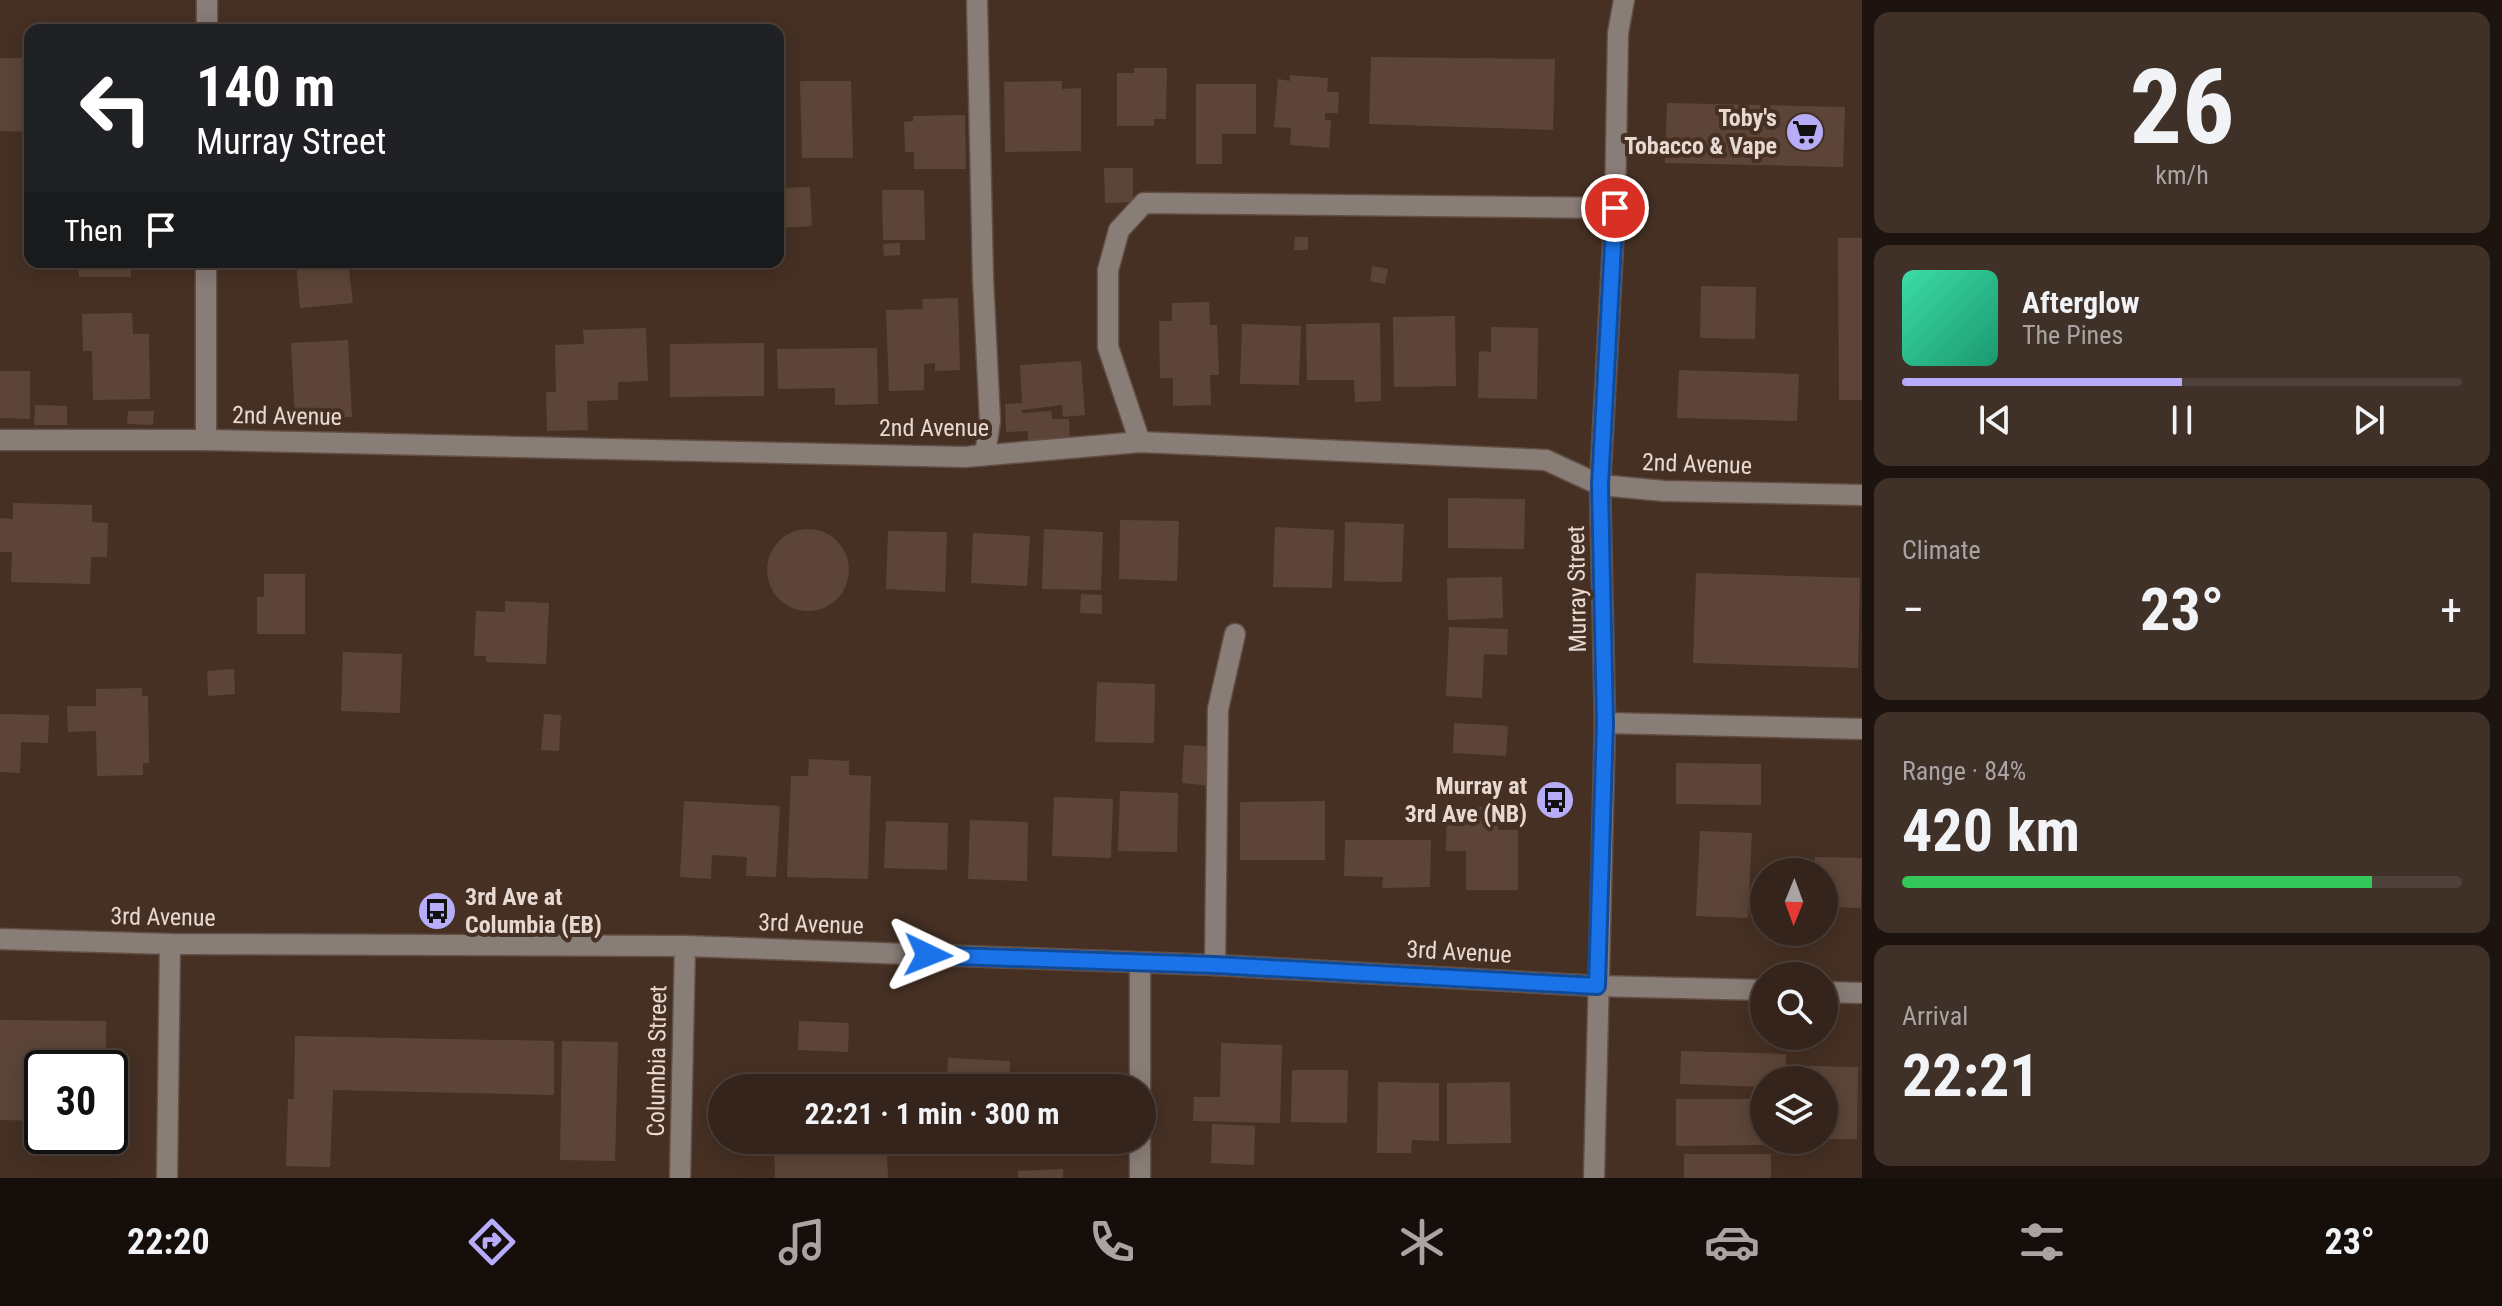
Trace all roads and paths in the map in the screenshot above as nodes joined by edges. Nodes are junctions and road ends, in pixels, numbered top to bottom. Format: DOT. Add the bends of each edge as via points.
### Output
graph roads {
  1 [pos="207,0"];
  2 [pos="977,0"];
  3 [pos="1624,0"];
  4 [pos="207,24"];
  5 [pos="1615,208"];
  6 [pos="206,268"];
  7 [pos="0,440"];
  8 [pos="206,440"];
  9 [pos="1140,442"];
  10 [pos="975,456"];
  11 [pos="1600,485"];
  12 [pos="1862,495"];
  13 [pos="1235,634"];
  14 [pos="1605,723"];
  15 [pos="1862,729"];
  16 [pos="0,939"];
  17 [pos="170,944"];
  18 [pos="685,946"];
  19 [pos="1140,963"];
  20 [pos="1215,965"];
  21 [pos="1597,986"];
  22 [pos="1750,990"];
  23 [pos="1838,992"];
  24 [pos="1862,993"];
  25 [pos="1140,1074"];
  26 [pos="1140,1154"];
  27 [pos="167,1178"];
  28 [pos="680,1178"];
  29 [pos="1140,1178"];
  30 [pos="1594,1178"];
  1 -- 4 [label="street"];
  2 -- 10 [label="street" via="990,421"];
  3 -- 5 [label="street, Murray Street" via="1618,33"];
  5 -- 9 [label="street" via="1144,203 1119,230 1108,270 1108,347"];
  5 -- 11 [label="street, Murray Street"];
  6 -- 8 [label="street"];
  7 -- 8 [label="street, 2nd Avenue"];
  8 -- 10 [label="street, 2nd Avenue"];
  9 -- 10 [label="street, 2nd Avenue"];
  9 -- 11 [label="street, 2nd Avenue" via="1546,460"];
  11 -- 12 [label="street, 2nd Avenue"];
  11 -- 14 [label="street, Murray Street"];
  13 -- 20 [label="street" via="1218,709"];
  14 -- 15 [label="street"];
  14 -- 21 [label="street, Murray Street"];
  16 -- 17 [label="street, 3rd Avenue"];
  17 -- 18 [label="street, 3rd Avenue"];
  17 -- 27 [label="street"];
  18 -- 19 [label="street, 3rd Avenue"];
  18 -- 28 [label="street, Columbia Street"];
  19 -- 20 [label="street, 3rd Avenue"];
  19 -- 25 [label="street"];
  20 -- 21 [label="street, 3rd Avenue"];
  21 -- 22 [label="street, 3rd Avenue"];
  21 -- 30 [label="street, Murray Street"];
  23 -- 24 [label="street"];
  26 -- 29 [label="street"];
}
